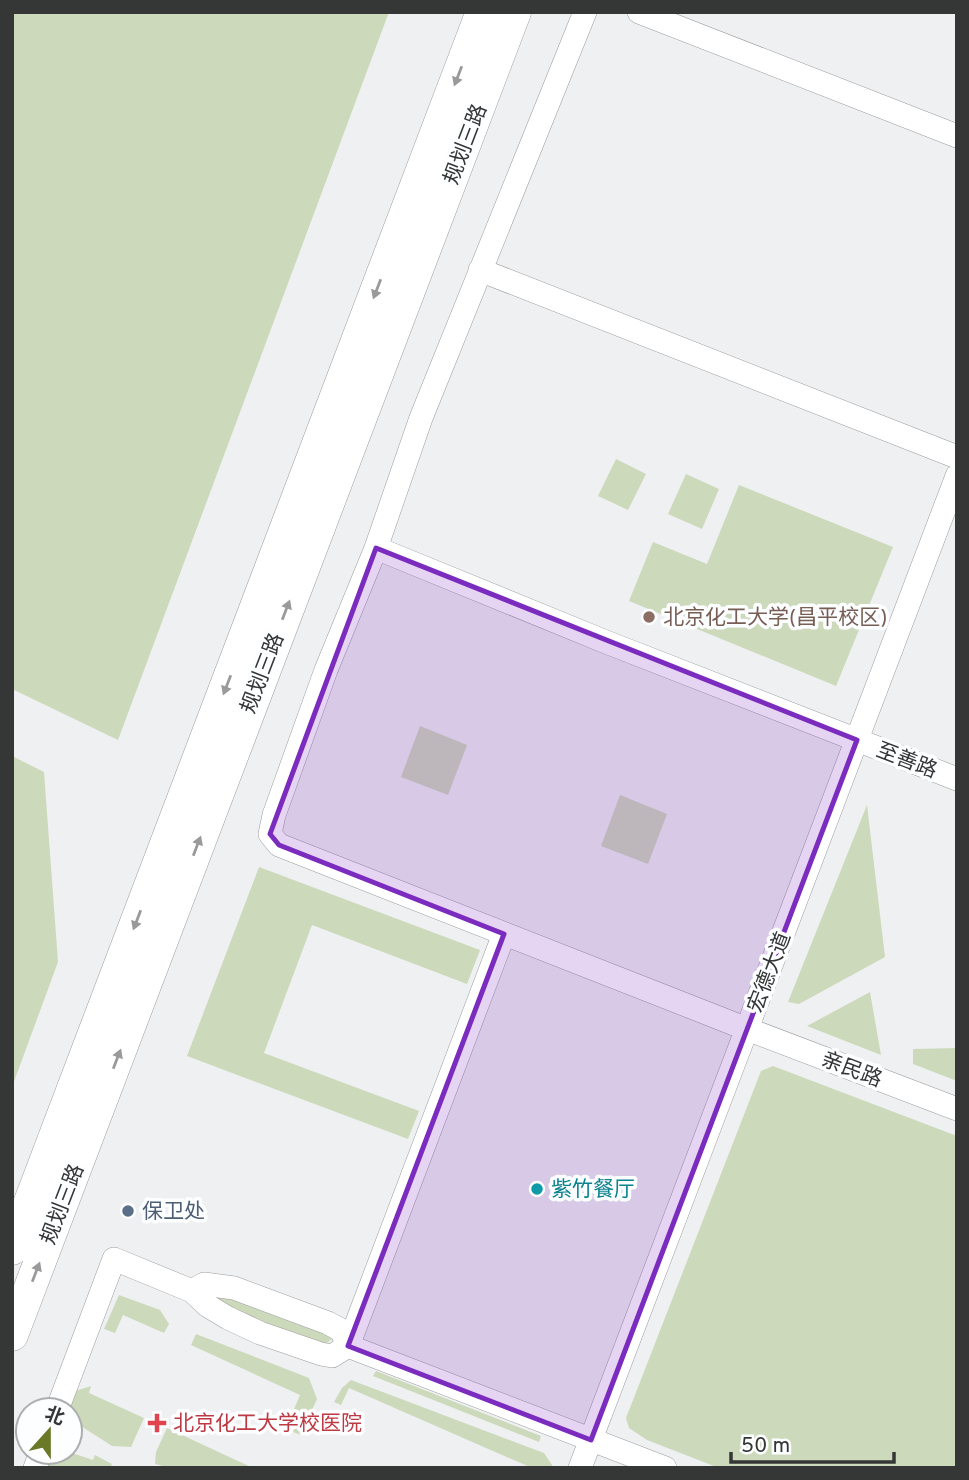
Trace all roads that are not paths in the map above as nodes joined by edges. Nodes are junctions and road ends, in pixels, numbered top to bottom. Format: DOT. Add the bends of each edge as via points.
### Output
graph roads {
  1 [pos="482,12"];
  2 [pos="515,12"];
  3 [pos="585,12"];
  4 [pos="639,12"];
  5 [pos="957,136"];
  6 [pos="480,270"];
  7 [pos="957,457"];
  8 [pos="957,476"];
  9 [pos="304,523"];
  10 [pos="376,548"];
  11 [pos="857,740"];
  12 [pos="957,779"];
  13 [pos="504,934"];
  14 [pos="747,1030"];
  15 [pos="957,1108"];
  16 [pos="12,1249"];
  17 [pos="192,1291"];
  18 [pos="12,1335"];
  19 [pos="348,1346"];
  20 [pos="62,1396"];
  21 [pos="591,1440"];
  22 [pos="580,1468"];
  23 [pos="665,1468"];
  1 -- 9 [label="main road, 规划三路, one-way"];
  2 -- 9 [label="main road, 规划三路"];
  3 -- 6 [label="street"];
  4 -- 5 [label="street"];
  6 -- 7 [label="street"];
  6 -- 10 [label="street"];
  8 -- 11 [label="street, 宏德大道"];
  9 -- 16 [label="main road, 规划三路, one-way"];
  18 -- 9 [label="main road, 规划三路, one-way"];
  10 -- 11 [label="street, 至善路"];
  10 -- 13 [label="street, 亲民路" via="326,670 270,834 278,845"];
  11 -- 12 [label="street, 至善路"];
  11 -- 14 [label="street, 宏德大道"];
  13 -- 14 [label="street, 亲民路"];
  13 -- 19 [label="street"];
  14 -- 15 [label="street, 亲民路"];
  14 -- 21 [label="street, 宏德大道"];
  17 -- 19 [label="street" via="228,1318 289,1344 332,1356"];
  17 -- 19 [label="street" via="204,1284 234,1288 328,1323 341,1330"];
  17 -- 20 [label="street" via="114,1259"];
  19 -- 21 [label="street"];
  21 -- 22 [label="street, 宏德大道"];
  21 -- 23 [label="street"];
}
